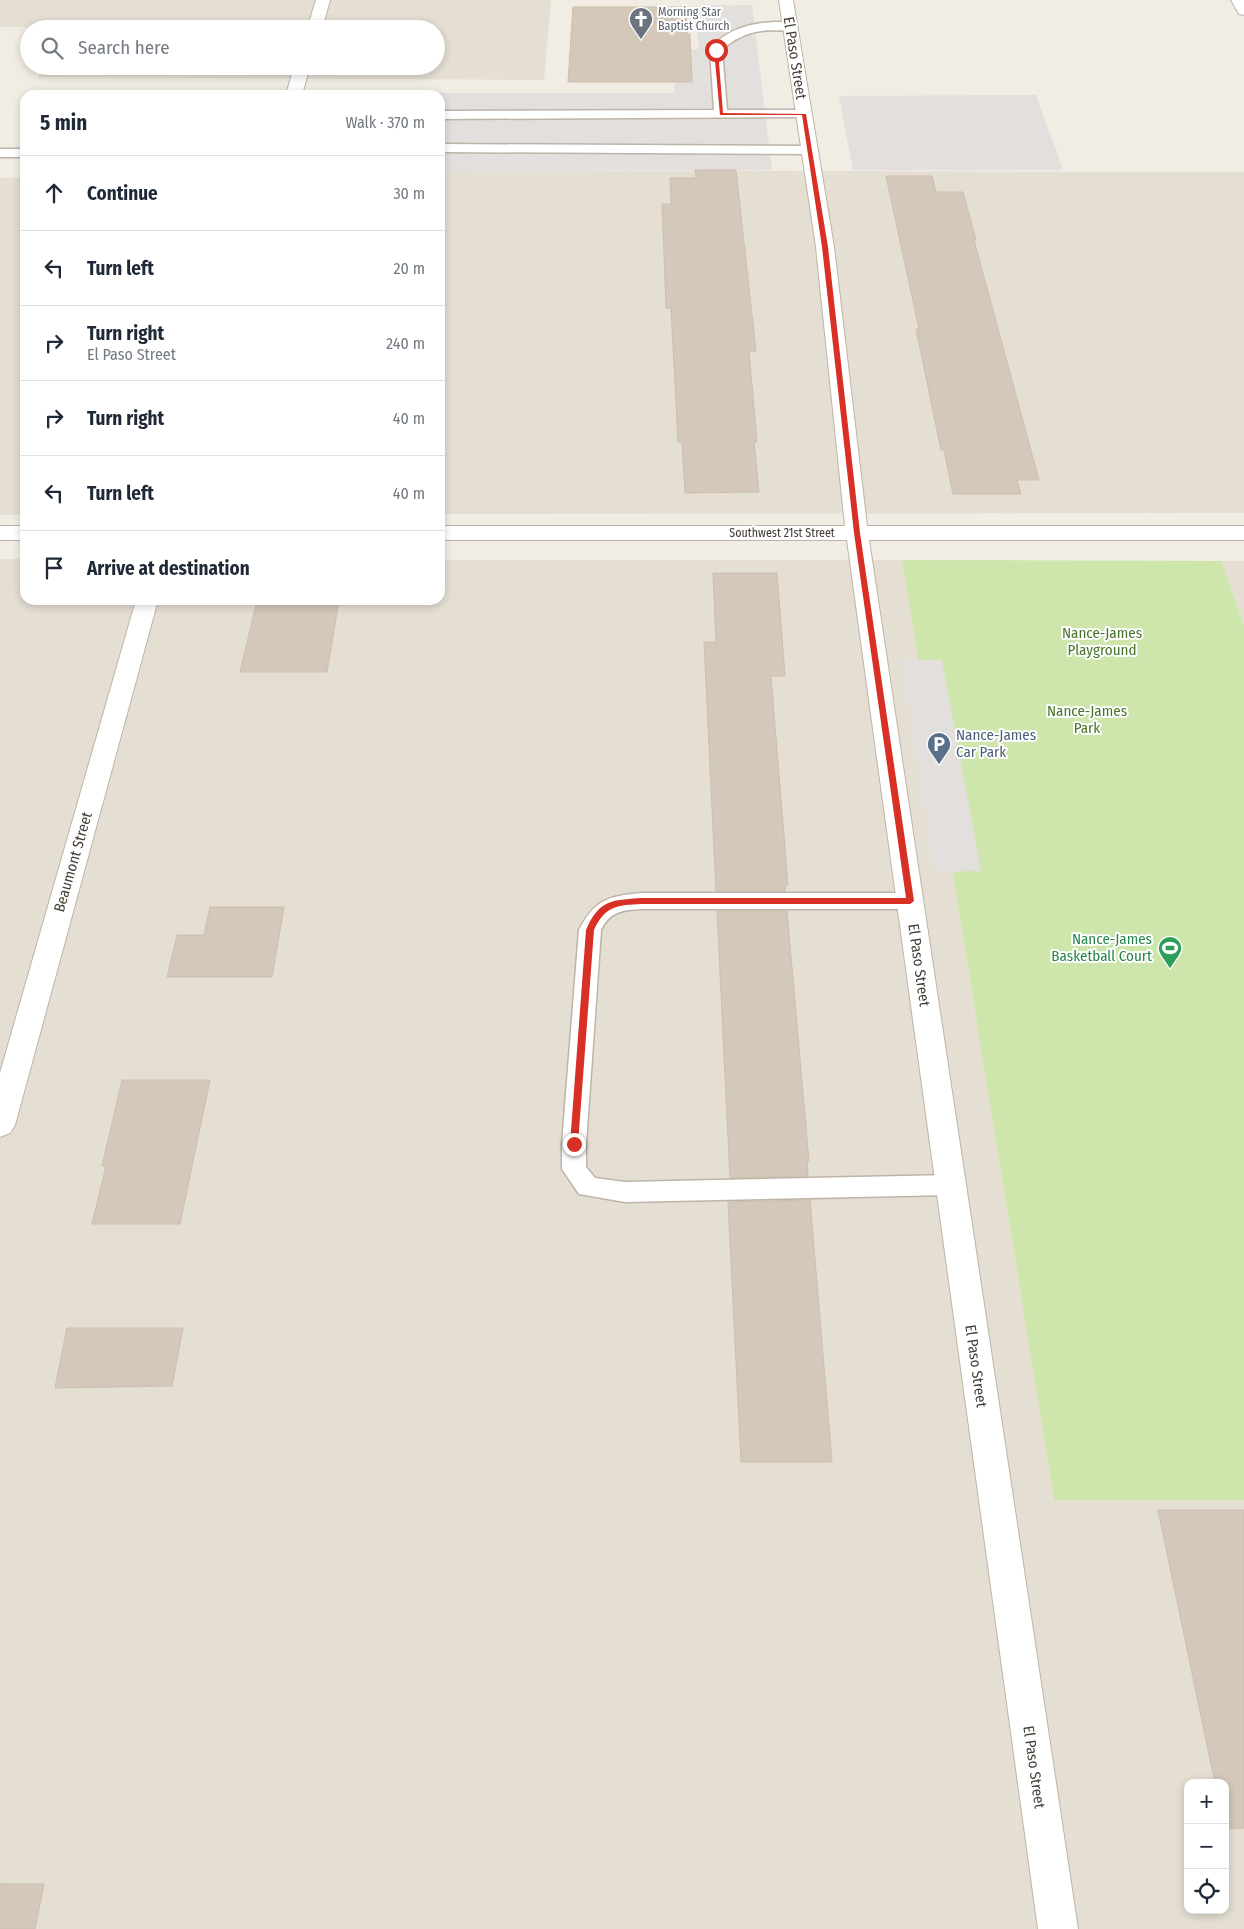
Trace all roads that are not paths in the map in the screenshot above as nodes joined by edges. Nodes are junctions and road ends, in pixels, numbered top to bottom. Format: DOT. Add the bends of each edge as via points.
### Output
graph roads {
  1 [pos="323,0"];
  2 [pos="1238,0"];
  3 [pos="1244,11"];
  4 [pos="788,13"];
  5 [pos="317,20"];
  6 [pos="300,75"];
  7 [pos="295,90"];
  8 [pos="721,114"];
  9 [pos="804,114"];
  10 [pos="445,115"];
  11 [pos="445,148"];
  12 [pos="810,150"];
  13 [pos="20,153"];
  14 [pos="0,154"];
  15 [pos="445,532"];
  16 [pos="0,533"];
  17 [pos="20,533"];
  18 [pos="857,533"];
  19 [pos="1244,533"];
  20 [pos="146,605"];
  21 [pos="910,901"];
  22 [pos="0,1125"];
  23 [pos="951,1185"];
  24 [pos="1058,1929"];
  1 -- 5 [label="street"];
  2 -- 3 [label="street"];
  4 -- 8 [label="lane" via="746,29 720,44 716,50"];
  4 -- 9 [label="street, El Paso Street"];
  6 -- 7 [label="street"];
  8 -- 9 [label="lane"];
  8 -- 10 [label="lane"];
  9 -- 12 [label="street, El Paso Street"];
  11 -- 12 [label="lane"];
  12 -- 18 [label="street, El Paso Street" via="825,247"];
  13 -- 14 [label="lane"];
  15 -- 18 [label="street, Southwest 21st Street"];
  16 -- 17 [label="street"];
  18 -- 19 [label="street, Southwest 21st Street"];
  18 -- 21 [label="street, El Paso Street"];
  20 -- 22 [label="street, Beaumont Street"];
  21 -- 23 [label="street, El Paso Street"];
  21 -- 23 [label="lane" via="616,902 597,914 590,930 574,1169 588,1187 625,1192"];
  23 -- 24 [label="street, El Paso Street"];
}
